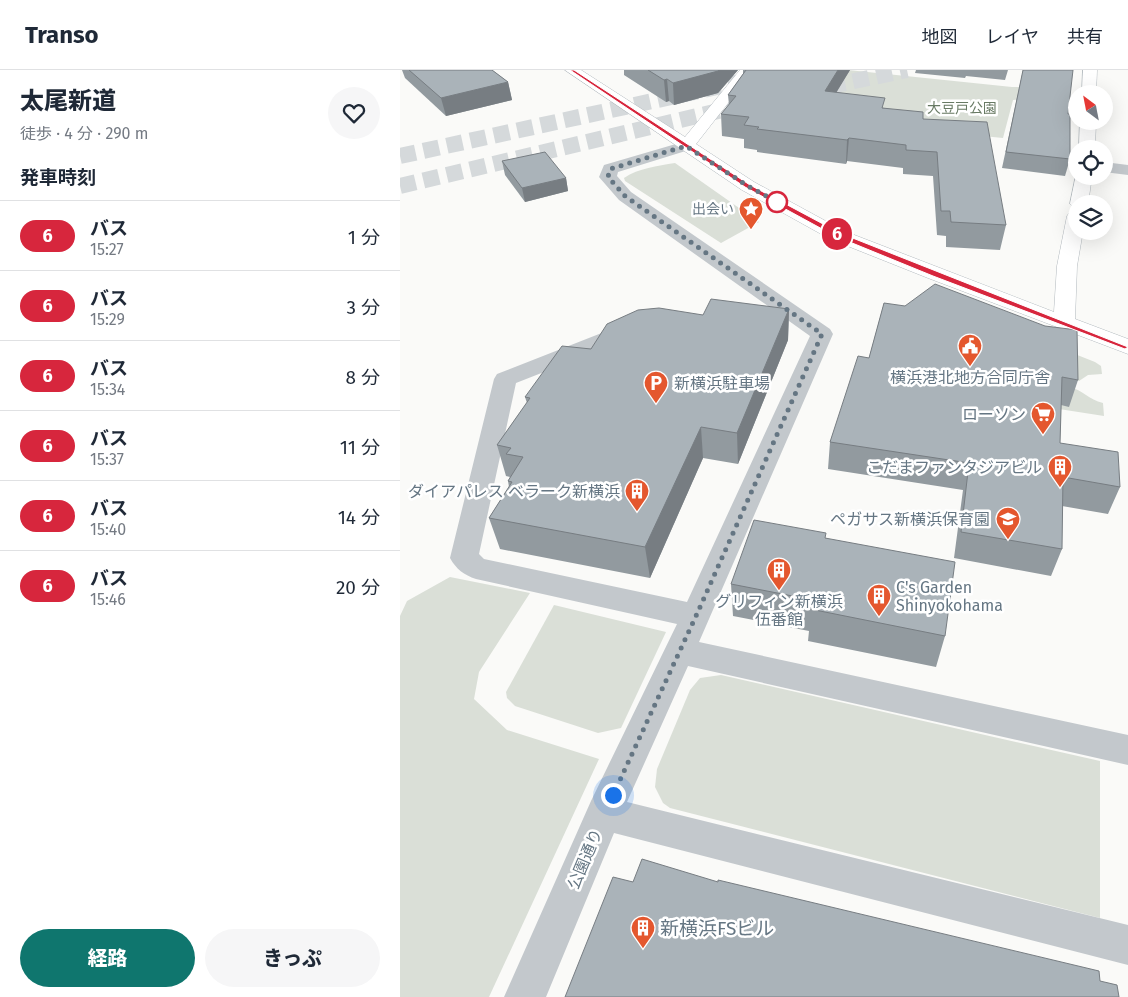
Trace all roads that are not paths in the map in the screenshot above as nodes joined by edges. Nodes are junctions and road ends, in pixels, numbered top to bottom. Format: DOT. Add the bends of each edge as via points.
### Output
graph roads {
  1 [pos="572,70"];
  2 [pos="747,70"];
  3 [pos="1090,70"];
  4 [pos="1089,85"];
  5 [pos="686,146"];
  6 [pos="1113,168"];
  7 [pos="1128,170"];
  8 [pos="1072,240"];
  9 [pos="774,300"];
  10 [pos="746,306"];
  11 [pos="1064,322"];
  12 [pos="652,325"];
  13 [pos="1128,347"];
  14 [pos="696,616"];
  15 [pos="680,651"];
  16 [pos="1128,750"];
  17 [pos="604,813"];
  18 [pos="1128,945"];
  19 [pos="525,997"];
  1 -- 5 [label="street"];
  2 -- 5 [label="street"];
  3 -- 4 [label="street"];
  5 -- 9 [label="street, 公園通り" via="610,169 608,177 625,196"];
  5 -- 11 [label="street" via="748,186 837,234"];
  6 -- 7 [label="street"];
  8 -- 11 [label="street"];
  9 -- 10 [label="street"];
  9 -- 14 [label="street, 公園通り" via="822,334"];
  11 -- 13 [label="street"];
  12 -- 14 [label="street" via="633,329 505,379 464,558 476,568"];
  14 -- 15 [label="street, 公園通り"];
  15 -- 16 [label="street"];
  15 -- 17 [label="street, 公園通り"];
  17 -- 18 [label="street"];
  17 -- 19 [label="street, 公園通り"];
}
